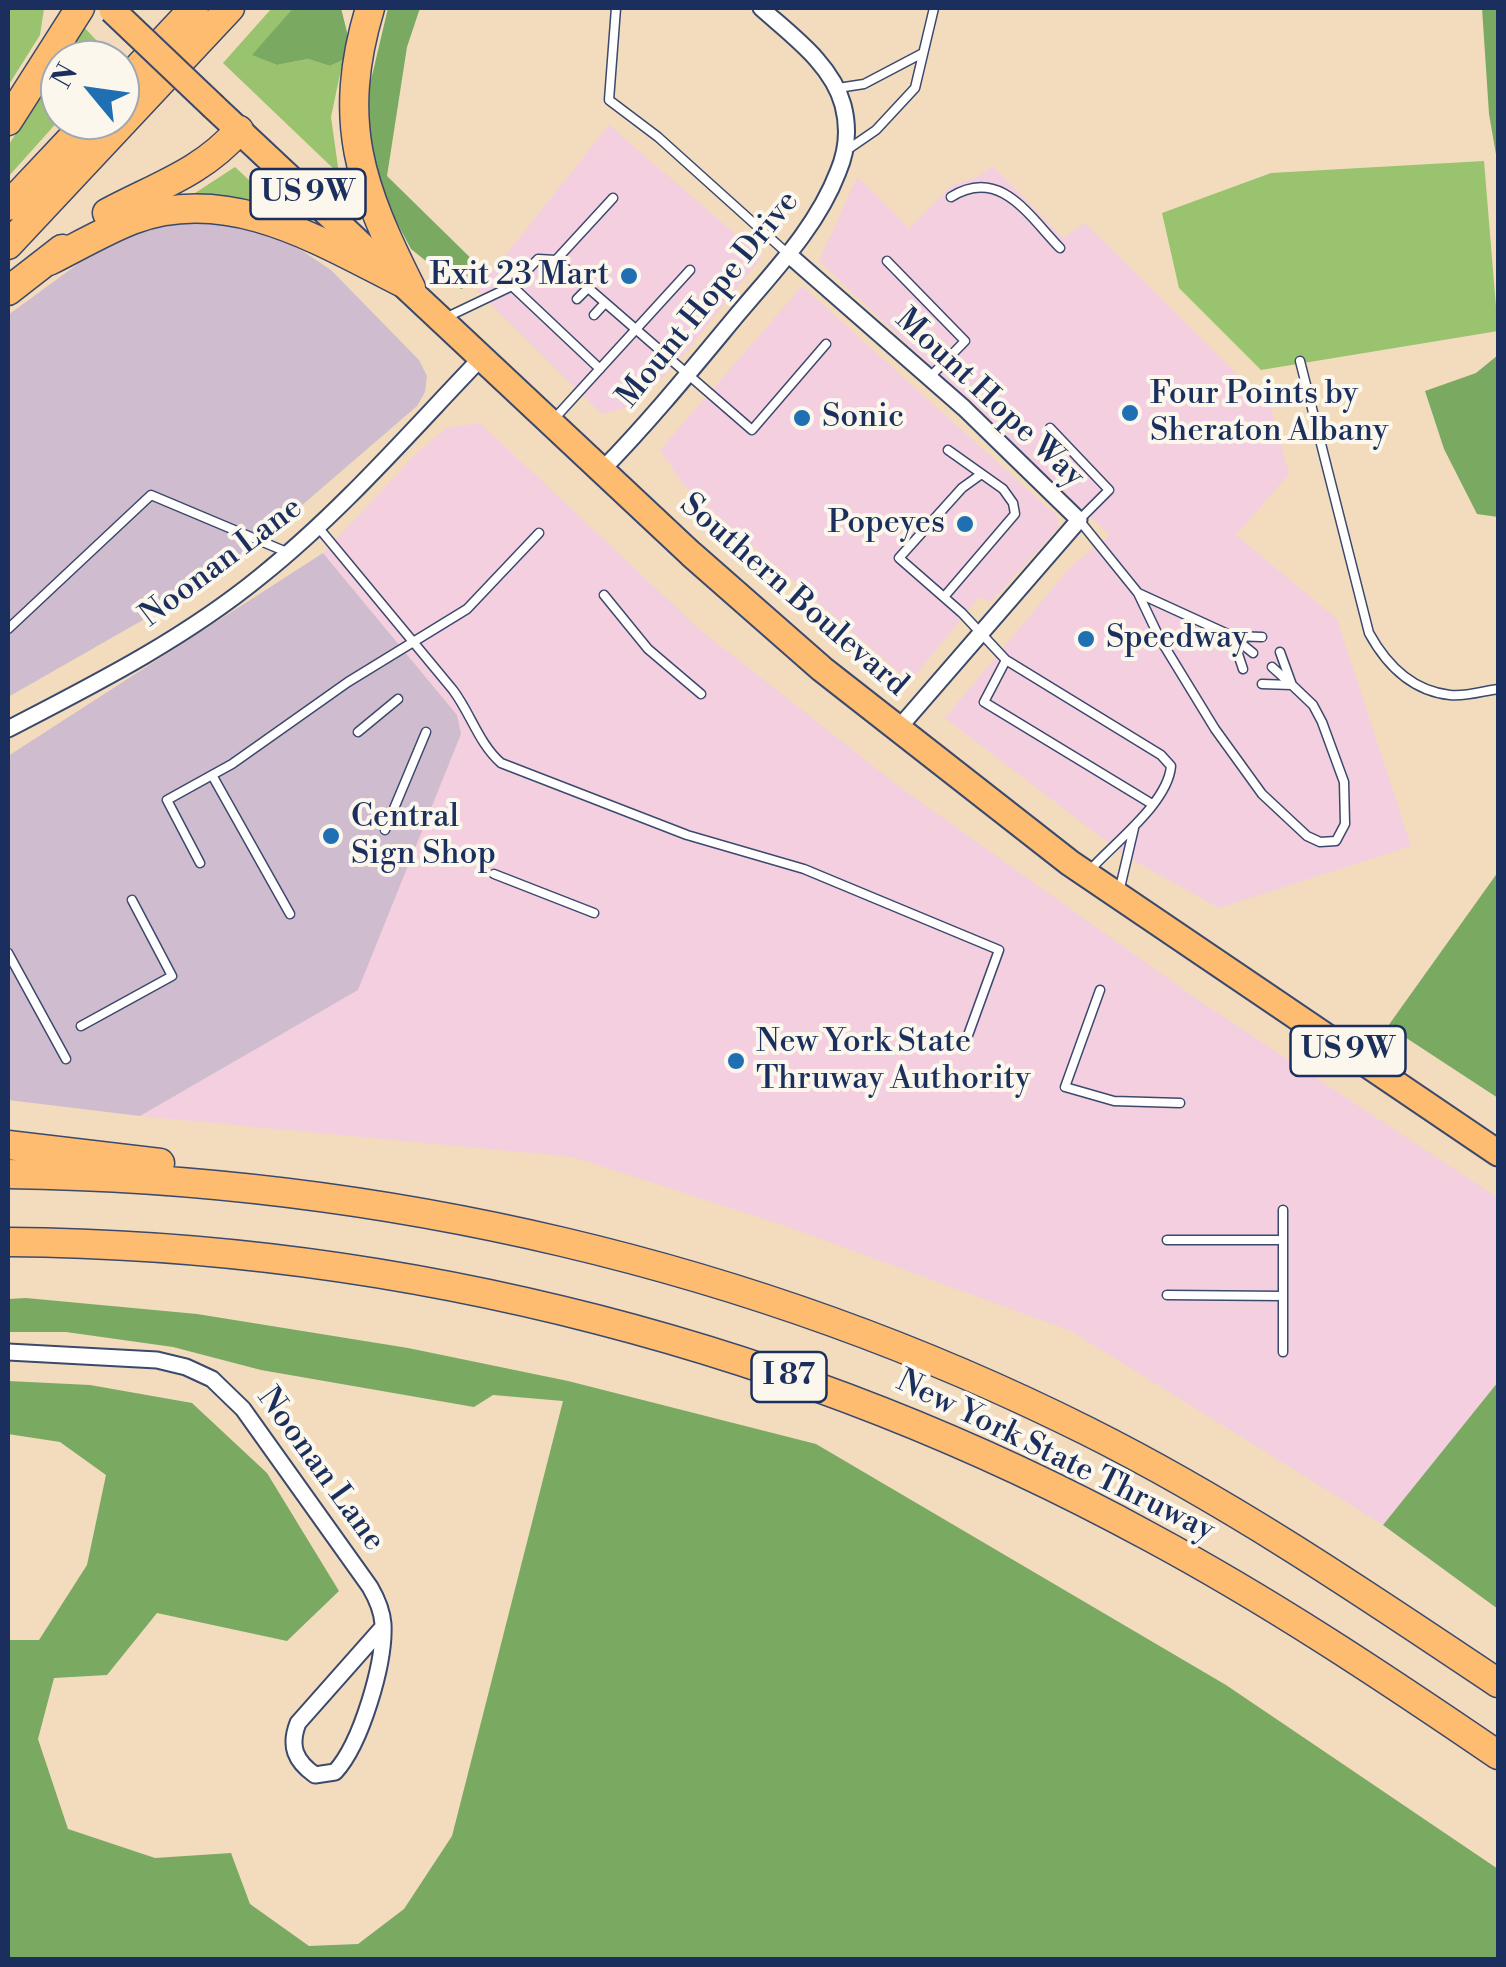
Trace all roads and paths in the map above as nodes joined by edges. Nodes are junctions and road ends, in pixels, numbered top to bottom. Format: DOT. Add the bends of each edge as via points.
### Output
graph roads {
  1 [pos="80,8"];
  2 [pos="194,8"];
  3 [pos="230,8"];
  4 [pos="370,8"];
  5 [pos="616,8"];
  6 [pos="761,8"];
  7 [pos="934,8"];
  8 [pos="111,9"];
  9 [pos="920,54"];
  10 [pos="140,66"];
  11 [pos="837,88"];
  12 [pos="8,121"];
  13 [pos="239,130"];
  14 [pos="70,140"];
  15 [pos="845,151"];
  16 [pos="951,197"];
  17 [pos="614,198"];
  18 [pos="8,206"];
  19 [pos="8,245"];
  20 [pos="1060,248"];
  21 [pos="788,254"];
  22 [pos="556,260"];
  23 [pos="49,261"];
  24 [pos="887,261"];
  25 [pos="690,270"];
  26 [pos="570,271"];
  27 [pos="559,282"];
  28 [pos="512,286"];
  29 [pos="408,288"];
  30 [pos="588,288"];
  31 [pos="8,291"];
  32 [pos="545,297"];
  33 [pos="577,299"];
  34 [pos="605,303"];
  35 [pos="535,308"];
  36 [pos="562,314"];
  37 [pos="594,315"];
  38 [pos="442,320"];
  39 [pos="552,324"];
  40 [pos="636,329"];
  41 [pos="579,330"];
  42 [pos="570,340"];
  43 [pos="826,344"];
  44 [pos="482,357"];
  45 [pos="1300,361"];
  46 [pos="600,369"];
  47 [pos="688,374"];
  48 [pos="930,377"];
  49 [pos="552,423"];
  50 [pos="1050,428"];
  51 [pos="948,450"];
  52 [pos="602,470"];
  53 [pos="980,475"];
  54 [pos="1079,520"];
  55 [pos="318,527"];
  56 [pos="539,534"];
  57 [pos="290,553"];
  58 [pos="1138,593"];
  59 [pos="604,596"];
  60 [pos="944,597"];
  61 [pos="8,630"];
  62 [pos="980,632"];
  63 [pos="1232,636"];
  64 [pos="1262,636"];
  65 [pos="414,642"];
  66 [pos="1280,652"];
  67 [pos="1253,653"];
  68 [pos="1006,660"];
  69 [pos="1272,667"];
  70 [pos="1244,670"];
  71 [pos="1028,675"];
  72 [pos="1262,684"];
  73 [pos="1292,685"];
  74 [pos="1022,686"];
  75 [pos="1045,686"];
  76 [pos="1498,689"];
  77 [pos="702,694"];
  78 [pos="1040,696"];
  79 [pos="1062,696"];
  80 [pos="398,699"];
  81 [pos="1057,706"];
  82 [pos="1082,707"];
  83 [pos="1076,717"];
  84 [pos="1099,718"];
  85 [pos="1094,727"];
  86 [pos="1117,728"];
  87 [pos="8,729"];
  88 [pos="897,730"];
  89 [pos="358,732"];
  90 [pos="426,732"];
  91 [pos="1112,738"];
  92 [pos="212,775"];
  93 [pos="1152,804"];
  94 [pos="1134,828"];
  95 [pos="385,830"];
  96 [pos="200,863"];
  97 [pos="494,874"];
  98 [pos="1085,874"];
  99 [pos="1118,896"];
  100 [pos="132,900"];
  101 [pos="594,912"];
  102 [pos="290,914"];
  103 [pos="8,953"];
  104 [pos="1100,990"];
  105 [pos="80,1026"];
  106 [pos="963,1048"];
  107 [pos="66,1059"];
  108 [pos="1180,1103"];
  109 [pos="8,1146"];
  110 [pos="1498,1153"];
  111 [pos="8,1174"];
  112 [pos="304,1194"];
  113 [pos="1283,1210"];
  114 [pos="1167,1240"];
  115 [pos="1283,1240"];
  116 [pos="8,1242"];
  117 [pos="1167,1295"];
  118 [pos="1283,1296"];
  119 [pos="8,1352"];
  120 [pos="1283,1352"];
  121 [pos="383,1628"];
  122 [pos="1498,1683"];
  123 [pos="1494,1752"];
  1 -- 12 [label="highway"];
  2 -- 10 [label="highway"];
  3 -- 19 [label="highway"];
  4 -- 29 [label="highway" via="352,90 356,151"];
  5 -- 21 [label="lane" via="609,100"];
  6 -- 11 [label="street, Mount Hope Drive"];
  7 -- 9 [label="lane"];
  8 -- 13 [label="main road, Southern Boulevard / US 9W, bridge"];
  9 -- 11 [label="lane" via="864,84"];
  9 -- 15 [label="lane" via="915,88 876,130"];
  11 -- 15 [label="street, Mount Hope Drive" via="846,119"];
  13 -- 23 [label="highway" via="204,164 90,224"];
  13 -- 29 [label="main road, Southern Boulevard / US 9W"];
  14 -- 18 [label="highway"];
  15 -- 21 [label="street, Mount Hope Drive" via="822,205"];
  16 -- 20 [label="lane" via="972,186 994,187"];
  17 -- 22 [label="lane"];
  21 -- 47 [label="street, Mount Hope Drive"];
  21 -- 48 [label="street, Mount Hope Way"];
  22 -- 26 [label="lane"];
  22 -- 28 [label="lane" via="538,258"];
  23 -- 29 [label="highway" via="135,218 216,208 278,222"];
  23 -- 31 [label="highway"];
  24 -- 48 [label="lane" via="966,341"];
  25 -- 40 [label="lane"];
  26 -- 27 [label="lane"];
  26 -- 30 [label="lane"];
  28 -- 35 [label="lane"];
  28 -- 38 [label="lane"];
  29 -- 38 [label="main road, Southern Boulevard / US 9W"];
  30 -- 33 [label="lane"];
  30 -- 34 [label="lane"];
  32 -- 35 [label="lane"];
  34 -- 37 [label="lane"];
  34 -- 40 [label="lane"];
  35 -- 39 [label="lane"];
  36 -- 39 [label="lane"];
  38 -- 44 [label="main road, Southern Boulevard / US 9W"];
  39 -- 42 [label="lane"];
  40 -- 46 [label="lane"];
  40 -- 47 [label="lane"];
  41 -- 42 [label="lane"];
  42 -- 46 [label="lane"];
  43 -- 47 [label="lane" via="752,430"];
  44 -- 49 [label="main road, Southern Boulevard / US 9W"];
  44 -- 55 [label="street, Noonan Lane"];
  45 -- 76 [label="lane" via="1370,633 1381,653 1422,688 1452,696"];
  46 -- 49 [label="lane"];
  47 -- 52 [label="street, Mount Hope Drive"];
  48 -- 54 [label="street, Mount Hope Way"];
  49 -- 52 [label="main road, Southern Boulevard / US 9W"];
  50 -- 54 [label="lane" via="1108,490"];
  51 -- 53 [label="lane"];
  52 -- 88 [label="main road, Southern Boulevard / US 9W" via="766,622"];
  53 -- 60 [label="lane" via="1003,488 1015,514"];
  53 -- 60 [label="lane" via="899,558"];
  54 -- 58 [label="lane"];
  54 -- 62 [label="street, Mount Hope Way"];
  55 -- 57 [label="street, Noonan Lane"];
  55 -- 65 [label="lane"];
  56 -- 65 [label="lane" via="467,608"];
  57 -- 61 [label="lane" via="152,494"];
  57 -- 87 [label="street, Noonan Lane" via="170,640"];
  58 -- 63 [label="lane"];
  58 -- 73 [label="lane" via="1215,730 1262,794 1307,836 1336,840 1345,824 1344,782 1313,705"];
  59 -- 77 [label="lane" via="648,649"];
  60 -- 62 [label="lane"];
  62 -- 68 [label="lane"];
  62 -- 88 [label="street, Mount Hope Way"];
  63 -- 64 [label="lane"];
  63 -- 67 [label="lane"];
  63 -- 70 [label="lane"];
  65 -- 92 [label="lane"];
  65 -- 106 [label="lane" via="468,711 487,748 510,767 687,835 804,869 999,950"];
  66 -- 73 [label="lane"];
  68 -- 71 [label="lane"];
  68 -- 93 [label="lane" via="984,702 1132,786"];
  69 -- 73 [label="lane"];
  71 -- 74 [label="lane"];
  71 -- 75 [label="lane"];
  72 -- 73 [label="lane"];
  75 -- 78 [label="lane"];
  75 -- 79 [label="lane"];
  79 -- 81 [label="lane"];
  79 -- 82 [label="lane"];
  80 -- 89 [label="lane"];
  82 -- 83 [label="lane"];
  82 -- 84 [label="lane"];
  84 -- 85 [label="lane"];
  84 -- 86 [label="lane"];
  86 -- 91 [label="lane"];
  86 -- 93 [label="lane" via="1171,766"];
  88 -- 98 [label="main road, Southern Boulevard / US 9W"];
  90 -- 95 [label="lane"];
  92 -- 96 [label="lane" via="167,800"];
  92 -- 102 [label="lane"];
  93 -- 94 [label="lane"];
  94 -- 98 [label="lane"];
  94 -- 99 [label="lane"];
  97 -- 101 [label="lane"];
  98 -- 99 [label="main road, Southern Boulevard / US 9W"];
  99 -- 110 [label="main road, Southern Boulevard / US 9W"];
  100 -- 105 [label="lane" via="172,976"];
  103 -- 107 [label="lane"];
  104 -- 108 [label="lane" via="1065,1087 1114,1101"];
  109 -- 112 [label="highway" via="284,1178"];
  111 -- 112 [label="highway, New York State Thruway / I 87"];
  112 -- 122 [label="highway, New York State Thruway / I 87" via="596,1250 852,1330 1028,1404 1150,1466 1352,1586"];
  113 -- 115 [label="lane"];
  114 -- 115 [label="lane"];
  115 -- 118 [label="lane"];
  116 -- 123 [label="highway, New York State Thruway / I 87" via="206,1251 350,1268 565,1312 770,1371 925,1429 1135,1529 1318,1635"];
  117 -- 118 [label="lane"];
  118 -- 120 [label="lane"];
  119 -- 121 [label="street, Noonan Lane" via="157,1360 212,1379 243,1409 370,1587"];
  121 -- 121 [label="street" via="298,1723 293,1748 315,1775 335,1772 350,1750 379,1662"];
}
